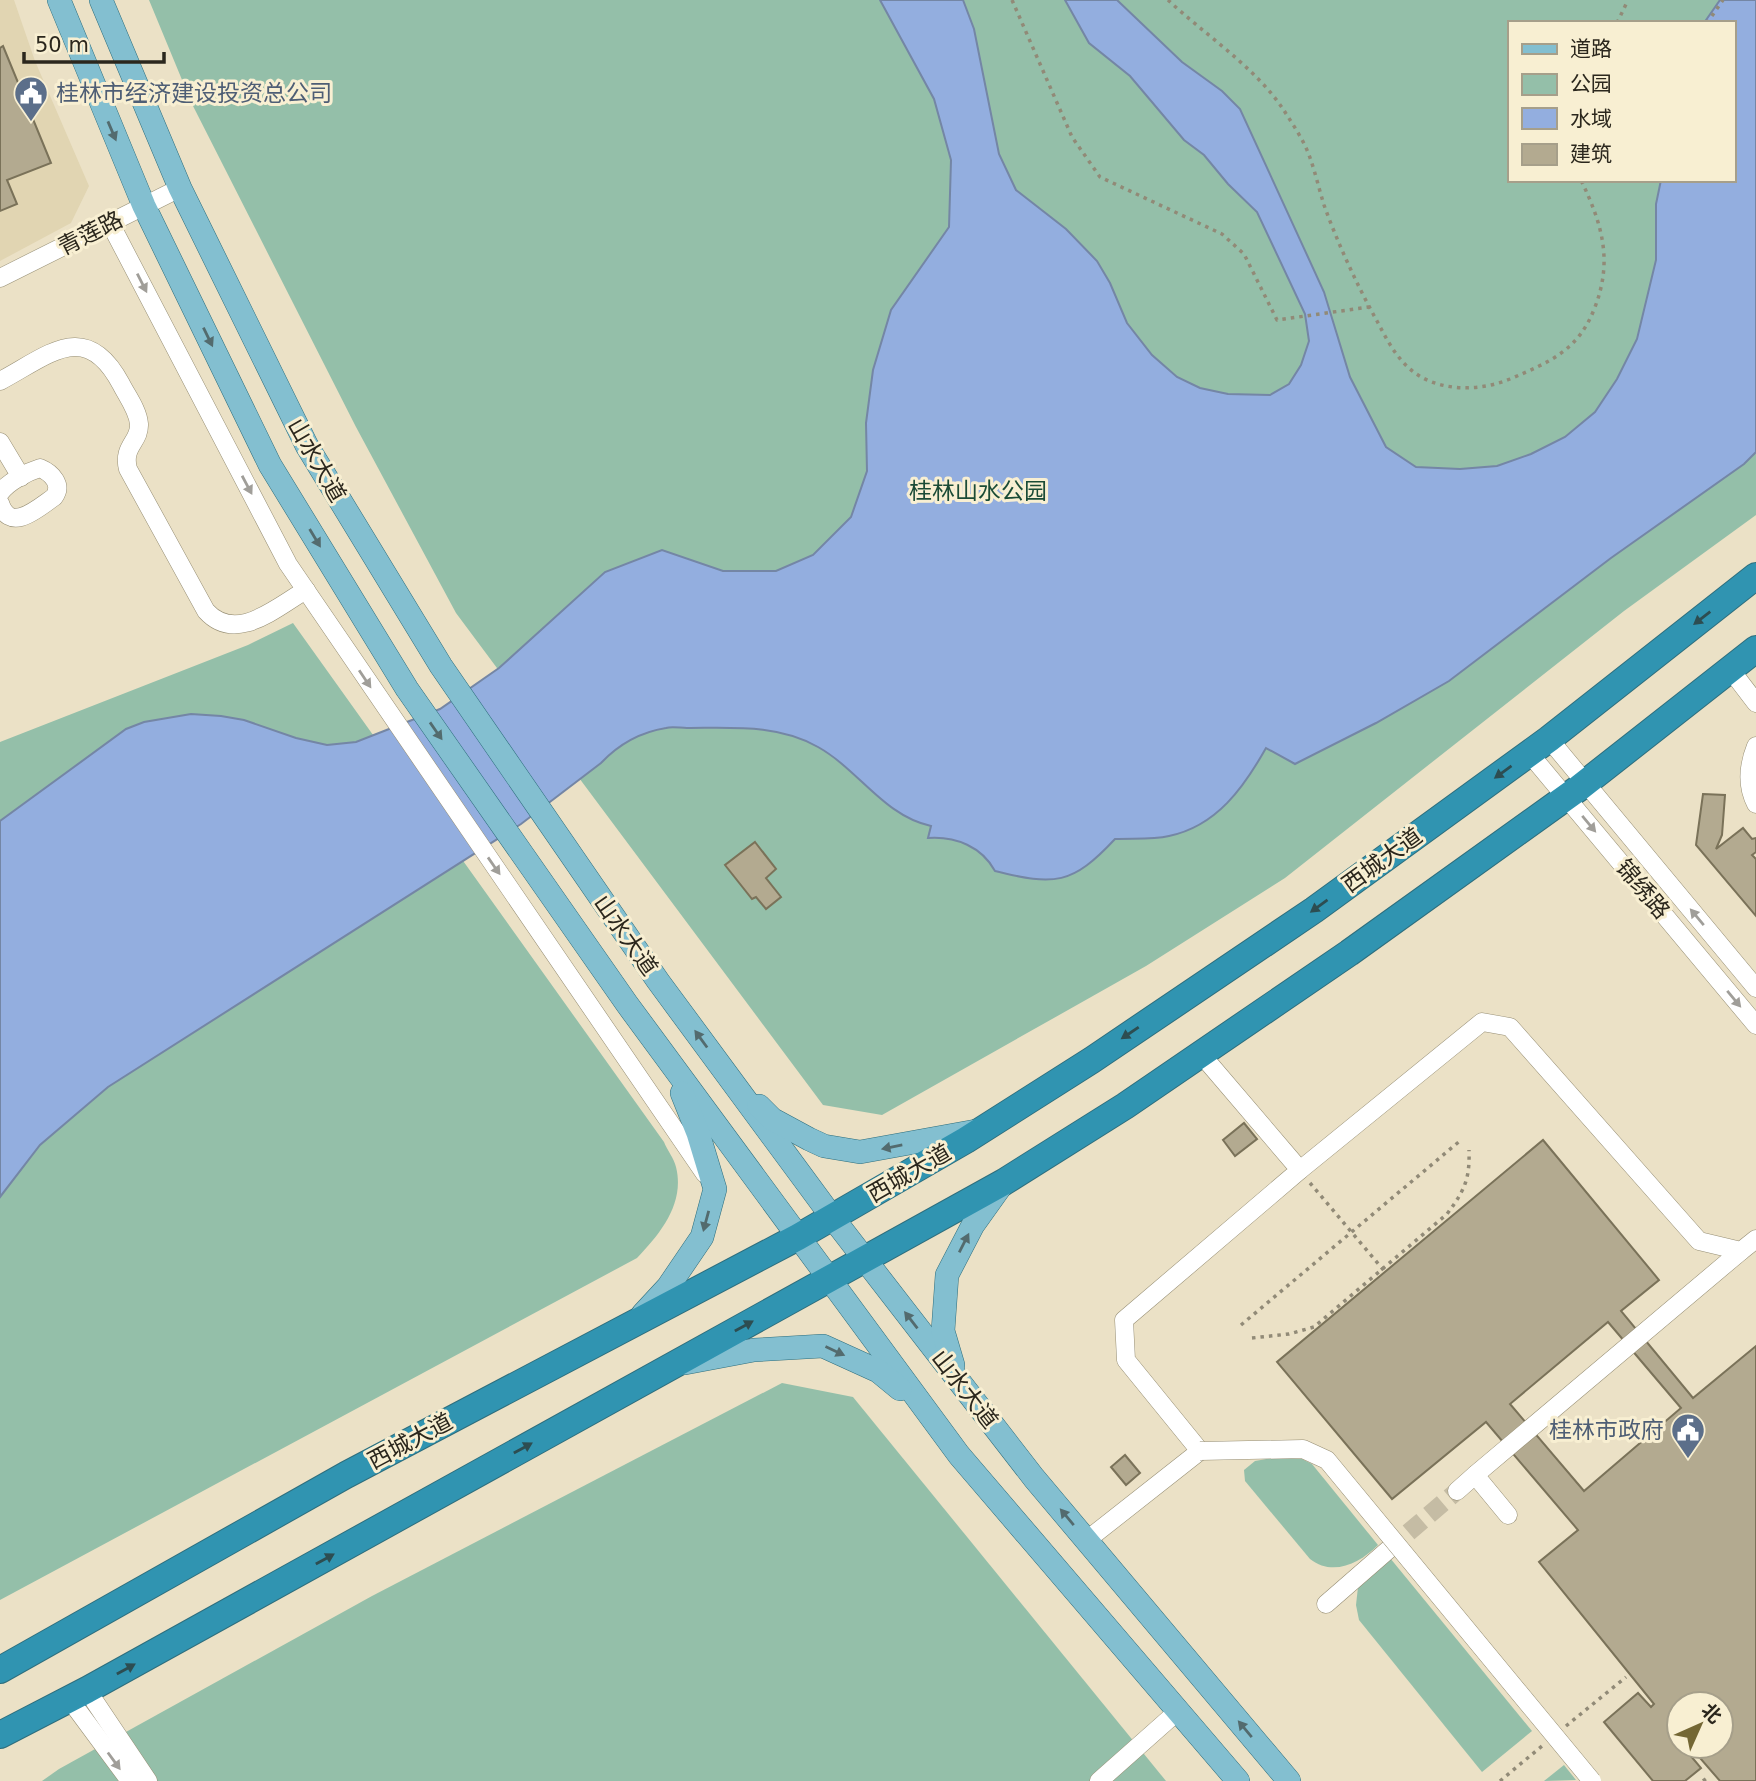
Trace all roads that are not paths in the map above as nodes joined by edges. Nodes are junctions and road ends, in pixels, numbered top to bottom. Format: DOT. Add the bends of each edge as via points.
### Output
graph roads {
  1 [pos="59,0"];
  2 [pos="101,0"];
  3 [pos="180,188"];
  4 [pos="144,206"];
  5 [pos="110,223"];
  6 [pos="0,278"];
  7 [pos="0,381"];
  8 [pos="0,442"];
  9 [pos="21,477"];
  10 [pos="0,493"];
  11 [pos="0,503"];
  12 [pos="1756,576"];
  13 [pos="306,590"];
  14 [pos="1756,649"];
  15 [pos="1730,669"];
  16 [pos="1756,703"];
  17 [pos="1539,746"];
  18 [pos="1756,746"];
  19 [pos="1576,790"];
  20 [pos="1756,804"];
  21 [pos="1756,988"];
  22 [pos="1756,1026"];
  23 [pos="1201,1054"];
  24 [pos="671,1064"];
  25 [pos="728,1076"];
  26 [pos="983,1129"];
  27 [pos="1300,1170"];
  28 [pos="1004,1182"];
  29 [pos="715,1189"];
  30 [pos="832,1217"];
  31 [pos="798,1237"];
  32 [pos="1756,1238"];
  33 [pos="1741,1251"];
  34 [pos="864,1259"];
  35 [pos="828,1278"];
  36 [pos="635,1322"];
  37 [pos="672,1366"];
  38 [pos="957,1378"];
  39 [pos="923,1406"];
  40 [pos="1200,1451"];
  41 [pos="1475,1475"];
  42 [pos="1457,1491"];
  43 [pos="1508,1515"];
  44 [pos="1087,1541"];
  45 [pos="1388,1550"];
  46 [pos="1326,1604"];
  47 [pos="0,1670"];
  48 [pos="78,1695"];
  49 [pos="1178,1711"];
  50 [pos="0,1735"];
  51 [pos="130,1781"];
  52 [pos="148,1781"];
  53 [pos="1099,1781"];
  54 [pos="1238,1781"];
  55 [pos="1289,1781"];
  56 [pos="1592,1781"];
  1 -- 4 [label="main road, 山水大道, one-way"];
  2 -- 3 [label="main road, 山水大道"];
  3 -- 4 [label="street, 青莲路"];
  25 -- 3 [label="main road, 山水大道, one-way" via="441,666 307,446"];
  4 -- 5 [label="street, 青莲路"];
  4 -- 24 [label="main road, 山水大道, one-way" via="270,465 407,689"];
  5 -- 6 [label="street, 青莲路"];
  5 -- 13 [label="street, one-way" via="288,564"];
  7 -- 13 [label="street" via="67,346 100,356 114,372 138,419 138,432 126,454 128,469 205,611 222,624 240,626"];
  8 -- 9 [label="street"];
  9 -- 10 [label="street"];
  9 -- 11 [label="street" via="43,469 54,478 57,493 18,519 8,516"];
  12 -- 17 [label="highway, 西城大道, one-way"];
  13 -- 29 [label="street, one-way"];
  14 -- 15 [label="highway"];
  15 -- 16 [label="street"];
  15 -- 19 [label="highway"];
  17 -- 19 [label="street, 锦绣路"];
  17 -- 19 [label="street, 锦绣路"];
  17 -- 26 [label="highway, 西城大道, one-way" via="1314,910"];
  18 -- 20 [label="street" via="1748,774"];
  21 -- 19 [label="street, 锦绣路, one-way"];
  19 -- 22 [label="street, 锦绣路, one-way"];
  19 -- 23 [label="highway"];
  23 -- 27 [label="street"];
  23 -- 28 [label="highway"];
  24 -- 29 [label="main road"];
  24 -- 31 [label="main road, 山水大道"];
  26 -- 25 [label="main road, one-way" via="860,1152 824,1146 772,1119"];
  25 -- 30 [label="main road, 山水大道"];
  26 -- 30 [label="highway, 西城大道"];
  27 -- 33 [label="street" via="1482,1022 1491,1023 1510,1027 1699,1241"];
  27 -- 40 [label="street" via="1125,1320 1126,1360"];
  28 -- 34 [label="highway"];
  38 -- 28 [label="main road, one-way" via="943,1331 947,1275 973,1225"];
  29 -- 36 [label="main road, one-way" via="702,1237 668,1287"];
  30 -- 31 [label="highway, 西城大道"];
  30 -- 34 [label="main road, 山水大道"];
  31 -- 35 [label="main road, 山水大道"];
  31 -- 36 [label="highway, 西城大道"];
  32 -- 33 [label="street"];
  33 -- 41 [label="street"];
  34 -- 35 [label="highway"];
  38 -- 34 [label="main road, 山水大道, one-way"];
  37 -- 35 [label="highway, one-way"];
  35 -- 39 [label="main road, 山水大道"];
  36 -- 47 [label="highway, 西城大道" via="346,1475"];
  37 -- 39 [label="main road, one-way" via="754,1350 822,1346 877,1371"];
  48 -- 37 [label="highway, one-way"];
  44 -- 38 [label="main road, 山水大道, one-way"];
  39 -- 49 [label="main road, 山水大道" via="959,1455"];
  40 -- 44 [label="street"];
  40 -- 56 [label="street, bridge" via="1303,1449 1326,1460"];
  41 -- 42 [label="street"];
  41 -- 43 [label="street"];
  55 -- 44 [label="main road, 山水大道, one-way"];
  45 -- 46 [label="street"];
  48 -- 50 [label="highway"];
  48 -- 51 [label="street, one-way"];
  48 -- 52 [label="street"];
  49 -- 53 [label="street"];
  49 -- 54 [label="main road, 山水大道"];
}
